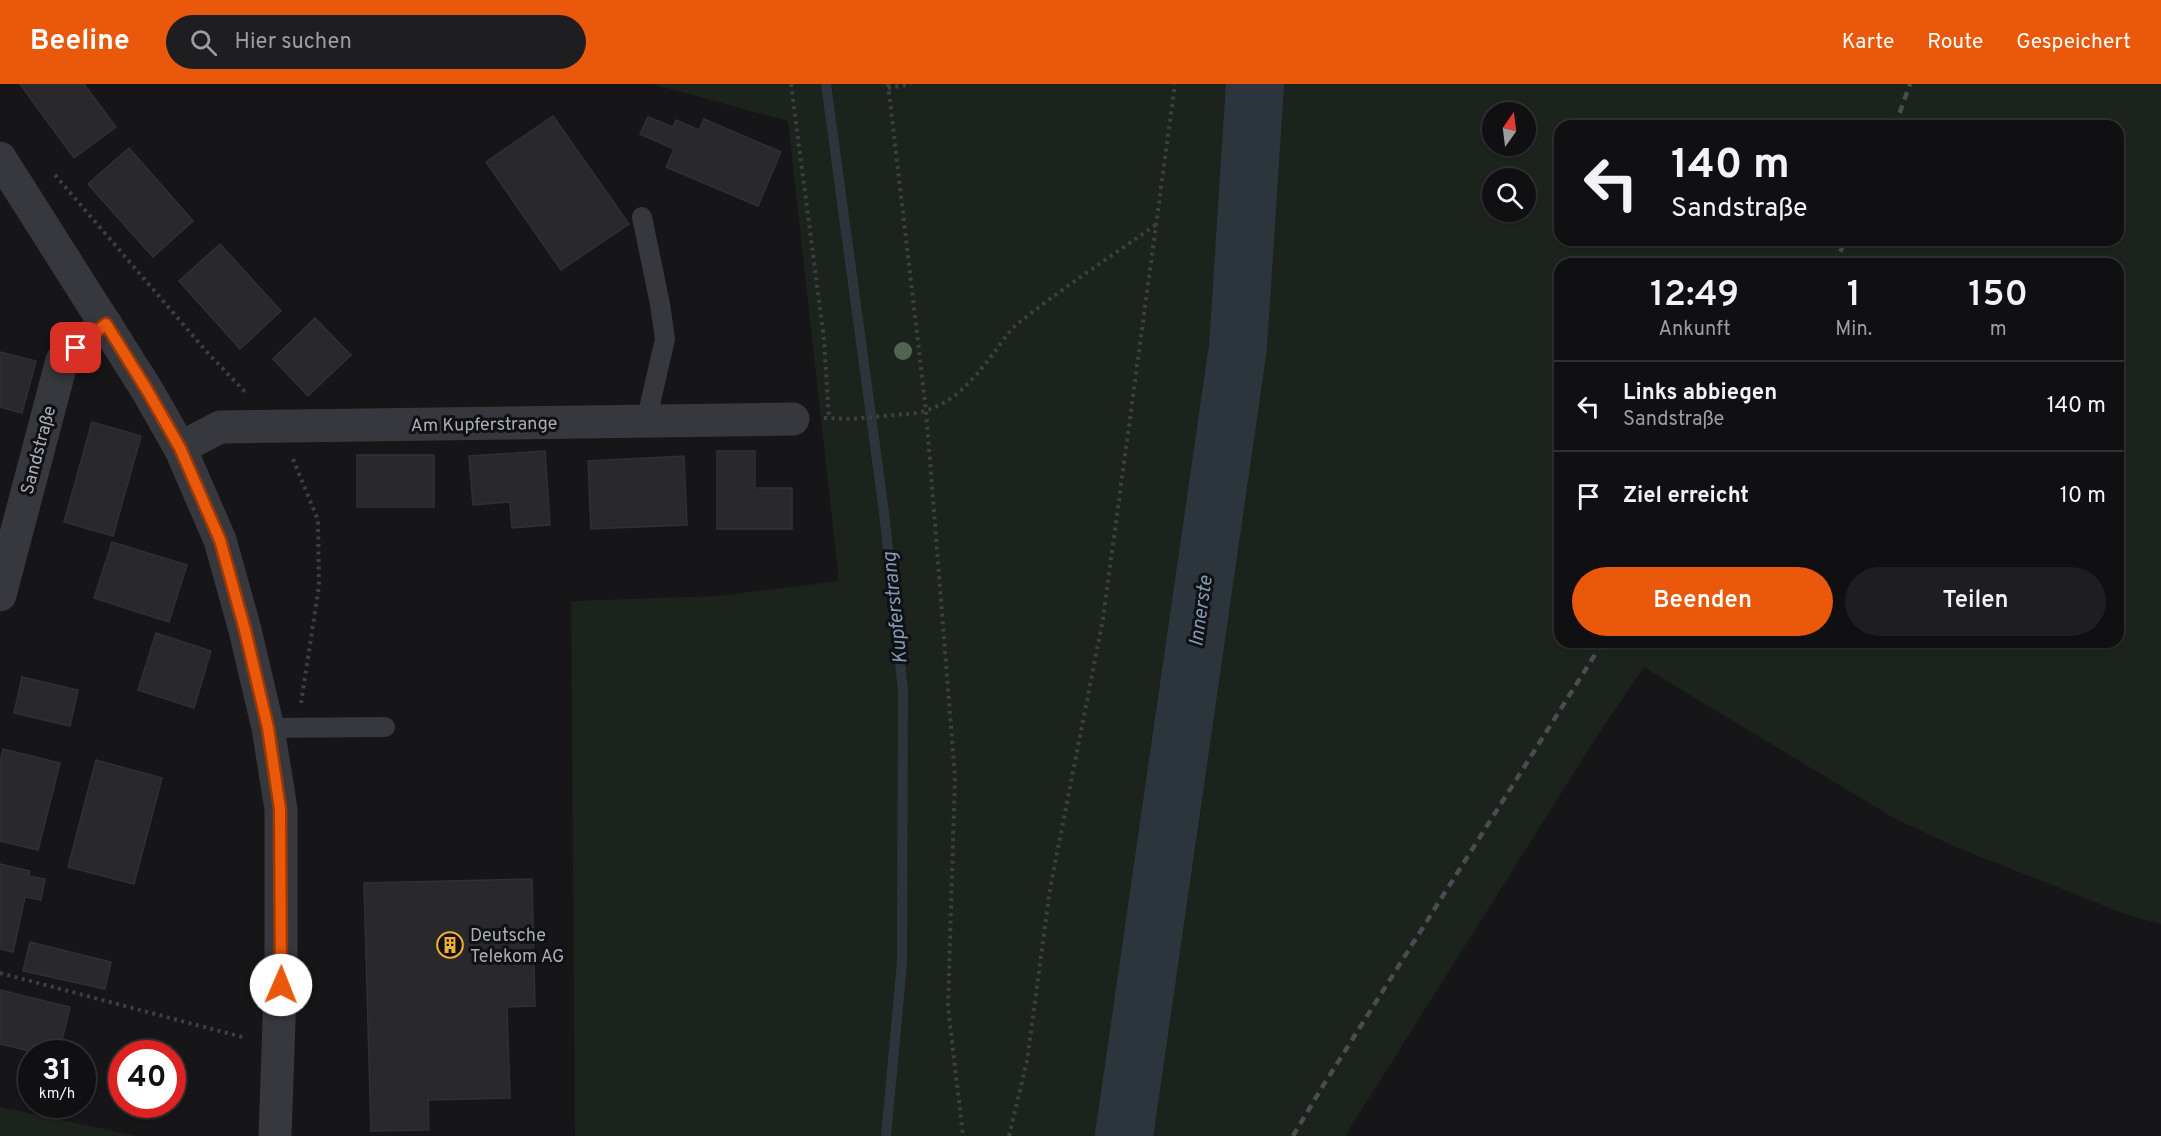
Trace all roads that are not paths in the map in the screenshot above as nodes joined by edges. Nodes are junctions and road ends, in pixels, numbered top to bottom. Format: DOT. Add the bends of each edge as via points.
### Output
graph roads {
  1 [pos="0,158"];
  2 [pos="642,218"];
  3 [pos="106,324"];
  4 [pos="793,419"];
  5 [pos="646,422"];
  6 [pos="180,448"];
  7 [pos="0,595"];
  8 [pos="385,727"];
  9 [pos="268,728"];
  10 [pos="275,1136"];
  1 -- 3 [label="street"];
  2 -- 5 [label="lane" via="665,339"];
  3 -- 6 [label="street"];
  3 -- 7 [label="street, Sandstraße" via="62,360"];
  4 -- 5 [label="street, Am Kupferstrange"];
  5 -- 6 [label="street, Am Kupferstrange" via="220,427"];
  6 -- 9 [label="street" via="220,540"];
  8 -- 9 [label="lane"];
  9 -- 10 [label="street" via="280,809"];
}
